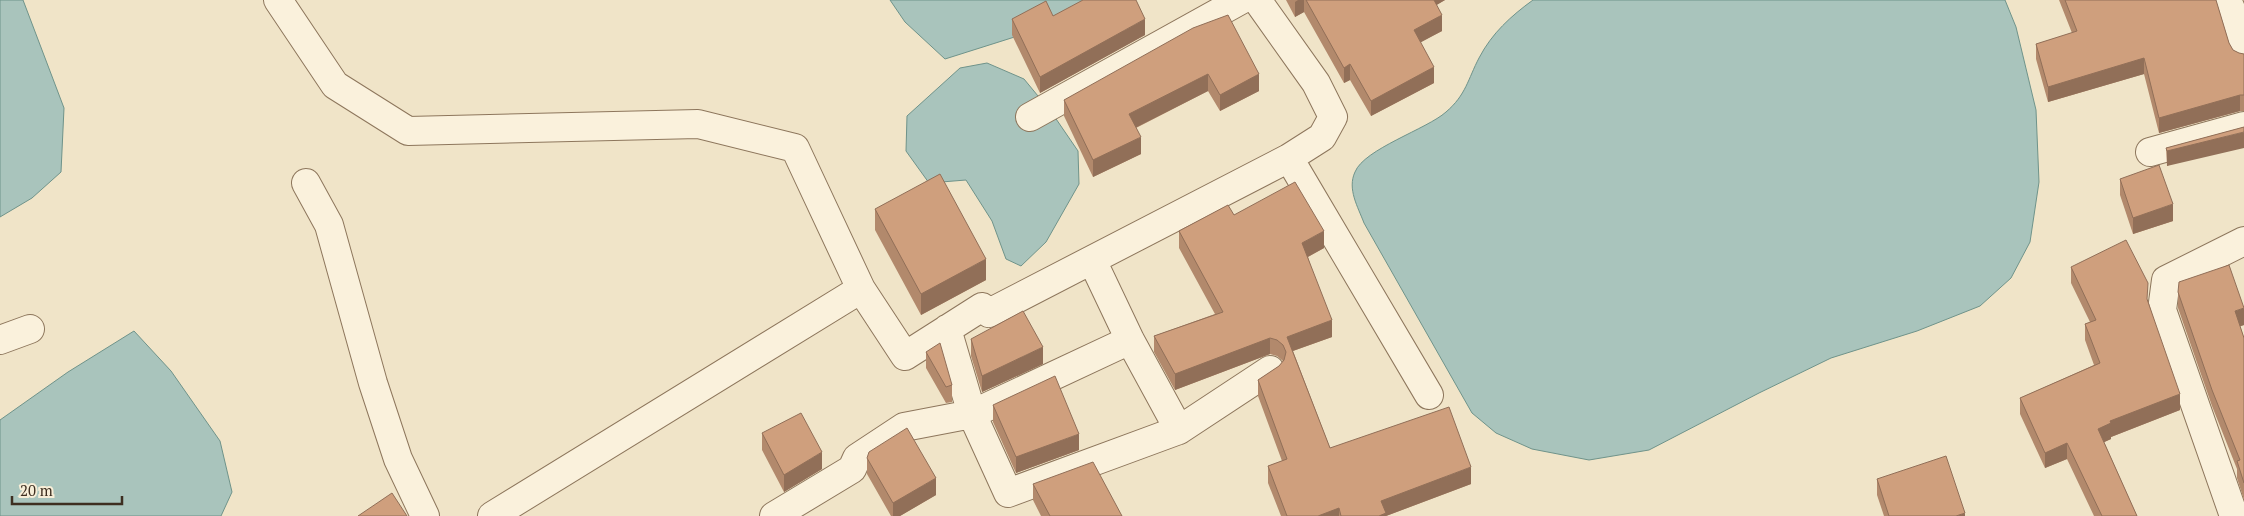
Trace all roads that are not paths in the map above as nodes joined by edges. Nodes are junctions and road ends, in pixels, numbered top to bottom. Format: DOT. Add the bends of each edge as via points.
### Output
graph roads {
  1 [pos="278,0"];
  2 [pos="1241,0"];
  3 [pos="1257,0"];
  4 [pos="2227,0"];
  5 [pos="2244,54"];
  6 [pos="1030,116"];
  7 [pos="2244,126"];
  8 [pos="2150,152"];
  9 [pos="1289,158"];
  10 [pos="306,183"];
  11 [pos="2244,241"];
  12 [pos="1092,260"];
  13 [pos="861,289"];
  14 [pos="30,329"];
  15 [pos="947,330"];
  16 [pos="0,340"];
  17 [pos="1130,340"];
  18 [pos="1270,370"];
  19 [pos="1429,395"];
  20 [pos="972,414"];
  21 [pos="1179,430"];
  22 [pos="426,516"];
  23 [pos="492,516"];
  24 [pos="774,516"];
  25 [pos="2234,516"];
  1 -- 13 [label="street" via="335,85 408,131 698,124 795,148"];
  2 -- 6 [label="street"];
  3 -- 9 [label="street" via="1316,83 1333,118 1322,137"];
  4 -- 5 [label="street"];
  7 -- 8 [label="street"];
  9 -- 12 [label="street"];
  9 -- 19 [label="street"];
  10 -- 22 [label="street" via="329,224 373,383 398,459"];
  11 -- 25 [label="street" via="2166,280 2162,310"];
  12 -- 15 [label="street" via="989,313 982,307"];
  12 -- 17 [label="street"];
  13 -- 15 [label="street" via="906,356"];
  13 -- 23 [label="street"];
  14 -- 16 [label="street"];
  15 -- 20 [label="street"];
  17 -- 20 [label="street"];
  17 -- 21 [label="street"];
  18 -- 21 [label="street"];
  20 -- 21 [label="street" via="1008,493"];
  20 -- 24 [label="street" via="904,427 856,458 852,469"];
}
